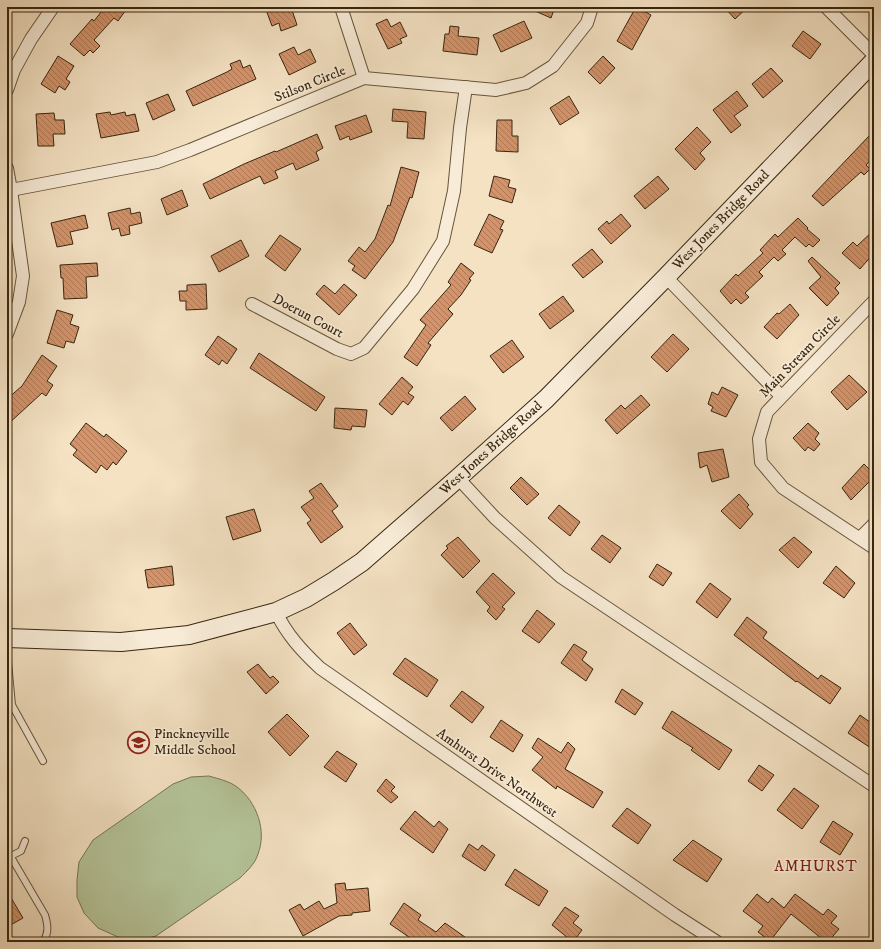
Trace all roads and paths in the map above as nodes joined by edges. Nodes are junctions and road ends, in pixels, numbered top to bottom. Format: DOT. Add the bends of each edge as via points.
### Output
graph roads {
  1 [pos="53,7"];
  2 [pos="341,7"];
  3 [pos="592,7"];
  4 [pos="826,7"];
  5 [pos="874,55"];
  6 [pos="874,61"];
  7 [pos="364,78"];
  8 [pos="466,88"];
  9 [pos="7,90"];
  10 [pos="7,168"];
  11 [pos="12,190"];
  12 [pos="666,277"];
  13 [pos="874,301"];
  14 [pos="252,304"];
  15 [pos="7,334"];
  16 [pos="781,396"];
  17 [pos="458,478"];
  18 [pos="874,524"];
  19 [pos="860,538"];
  20 [pos="874,548"];
  21 [pos="276,612"];
  22 [pos="7,638"];
  23 [pos="7,650"];
  24 [pos="9,707"];
  25 [pos="43,761"];
  26 [pos="874,786"];
  27 [pos="25,841"];
  28 [pos="9,858"];
  29 [pos="43,942"];
  30 [pos="717,942"];
  1 -- 9 [label="street" via="31,39 14,70"];
  2 -- 7 [label="street"];
  3 -- 8 [label="street, Stilson Circle" via="588,22 553,66 526,83 496,90"];
  4 -- 5 [label="street"];
  6 -- 12 [label="street, West Jones Bridge Road"];
  7 -- 8 [label="street, Stilson Circle"];
  7 -- 11 [label="street, Stilson Circle" via="157,162"];
  8 -- 14 [label="street, Doerun Court" via="454,191 443,240 413,289 364,348 351,354 332,347"];
  10 -- 11 [label="street"];
  11 -- 15 [label="street" via="23,276 19,302"];
  12 -- 16 [label="street"];
  12 -- 17 [label="street, West Jones Bridge Road" via="546,399"];
  13 -- 16 [label="street, Main Stream Circle"];
  16 -- 19 [label="street, Main Stream Circle" via="767,412 759,439 761,462 783,488"];
  17 -- 21 [label="street, West Jones Bridge Road" via="362,562 306,598"];
  17 -- 26 [label="street" via="496,518 561,577"];
  18 -- 19 [label="street"];
  19 -- 20 [label="street, Main Stream Circle"];
  21 -- 22 [label="street, West Jones Bridge Road" via="189,635 121,642"];
  21 -- 30 [label="street, Amhurst Drive Northwest" via="301,651 320,668"];
  23 -- 24 [label="lane"];
  24 -- 25 [label="lane"];
  27 -- 28 [label="lane" via="21,851"];
  28 -- 29 [label="lane" via="45,915 48,925"];
}
